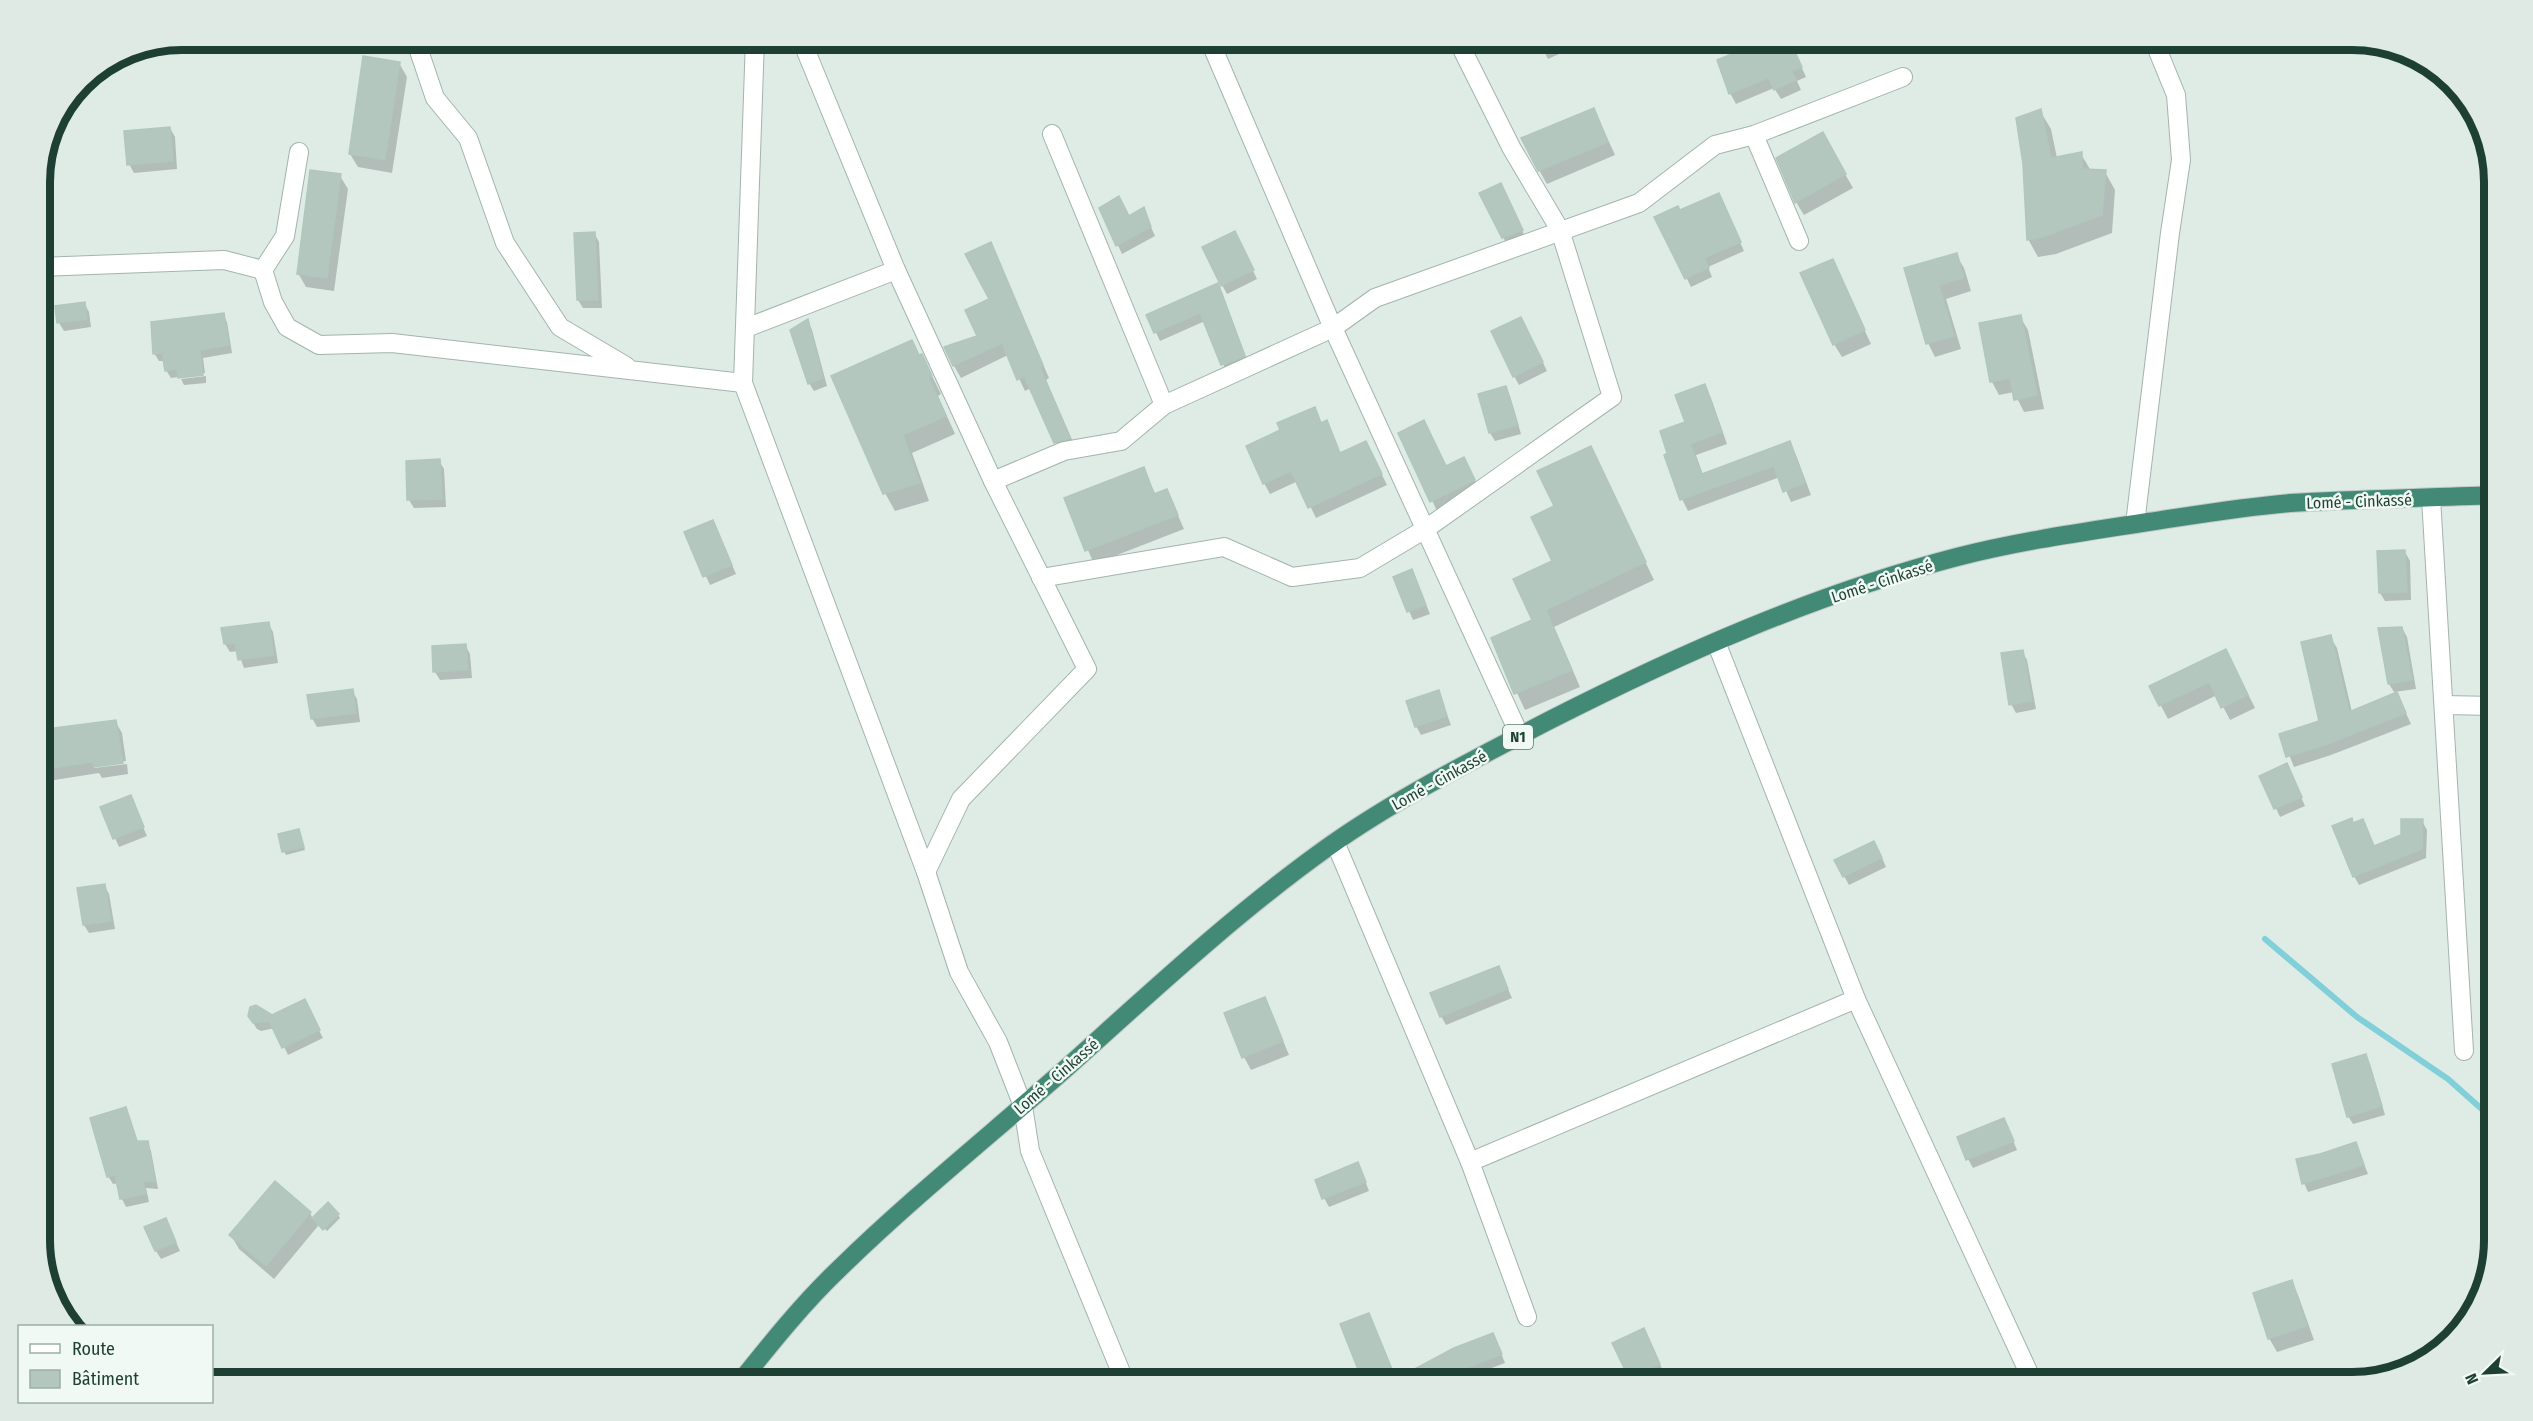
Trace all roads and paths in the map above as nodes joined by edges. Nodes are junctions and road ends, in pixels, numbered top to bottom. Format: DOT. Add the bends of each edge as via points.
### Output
graph roads {
  1 [pos="420,50"];
  2 [pos="755,50"];
  3 [pos="806,50"];
  4 [pos="1214,50"];
  5 [pos="1462,50"];
  6 [pos="2157,50"];
  7 [pos="1903,77"];
  8 [pos="1053,134"];
  9 [pos="1754,135"];
  10 [pos="299,152"];
  11 [pos="1560,230"];
  12 [pos="1799,242"];
  13 [pos="50,267"];
  14 [pos="263,270"];
  15 [pos="896,270"];
  16 [pos="746,328"];
  17 [pos="1334,328"];
  18 [pos="633,370"];
  19 [pos="743,383"];
  20 [pos="1164,405"];
  21 [pos="993,481"];
  22 [pos="2483,496"];
  23 [pos="2431,498"];
  24 [pos="2135,524"];
  25 [pos="1426,528"];
  26 [pos="1041,578"];
  27 [pos="1716,642"];
  28 [pos="2444,705"];
  29 [pos="2483,706"];
  30 [pos="1520,736"];
  31 [pos="1335,842"];
  32 [pos="926,872"];
  33 [pos="1856,999"];
  34 [pos="2464,1052"];
  35 [pos="1023,1106"];
  36 [pos="1470,1162"];
  37 [pos="1527,1317"];
  38 [pos="748,1372"];
  39 [pos="1121,1372"];
  40 [pos="2027,1372"];
  1 -- 18 [label="street" via="435,98 468,138 505,243 560,327"];
  2 -- 16 [label="street"];
  3 -- 15 [label="street"];
  4 -- 17 [label="street"];
  5 -- 11 [label="street" via="1512,149"];
  6 -- 24 [label="street" via="2176,96 2181,160"];
  7 -- 9 [label="street"];
  8 -- 20 [label="street"];
  9 -- 11 [label="street" via="1715,145 1639,203"];
  9 -- 12 [label="street"];
  10 -- 14 [label="street" via="285,236"];
  11 -- 17 [label="street" via="1375,298"];
  11 -- 25 [label="street" via="1612,397"];
  13 -- 14 [label="street" via="224,260"];
  14 -- 18 [label="street" via="273,302 287,327 319,345 393,343"];
  15 -- 16 [label="street"];
  15 -- 21 [label="street"];
  16 -- 19 [label="street"];
  17 -- 20 [label="street"];
  17 -- 25 [label="street"];
  18 -- 19 [label="street"];
  19 -- 32 [label="street"];
  20 -- 21 [label="street" via="1121,441 1064,451"];
  21 -- 26 [label="street"];
  22 -- 23 [label="highway, Lomé - Cinkassé / N1"];
  23 -- 24 [label="highway, Lomé - Cinkassé / N1" via="2287,503"];
  23 -- 28 [label="street"];
  24 -- 27 [label="highway, Lomé - Cinkassé / N1" via="1957,557 1802,607"];
  25 -- 26 [label="street" via="1360,568 1292,578 1224,547"];
  25 -- 30 [label="street"];
  26 -- 32 [label="street" via="1087,669 961,799"];
  27 -- 30 [label="highway, Lomé - Cinkassé / N1" via="1620,684"];
  27 -- 33 [label="street"];
  28 -- 29 [label="street"];
  28 -- 34 [label="street"];
  30 -- 31 [label="highway, Lomé - Cinkassé / N1"];
  31 -- 35 [label="highway, Lomé - Cinkassé / N1" via="1235,919"];
  31 -- 36 [label="street"];
  32 -- 35 [label="street" via="959,972 998,1042"];
  33 -- 36 [label="street"];
  33 -- 40 [label="street"];
  35 -- 38 [label="highway, Lomé - Cinkassé / N1" via="838,1269"];
  35 -- 39 [label="street" via="1029,1150"];
  36 -- 37 [label="street"];
}
